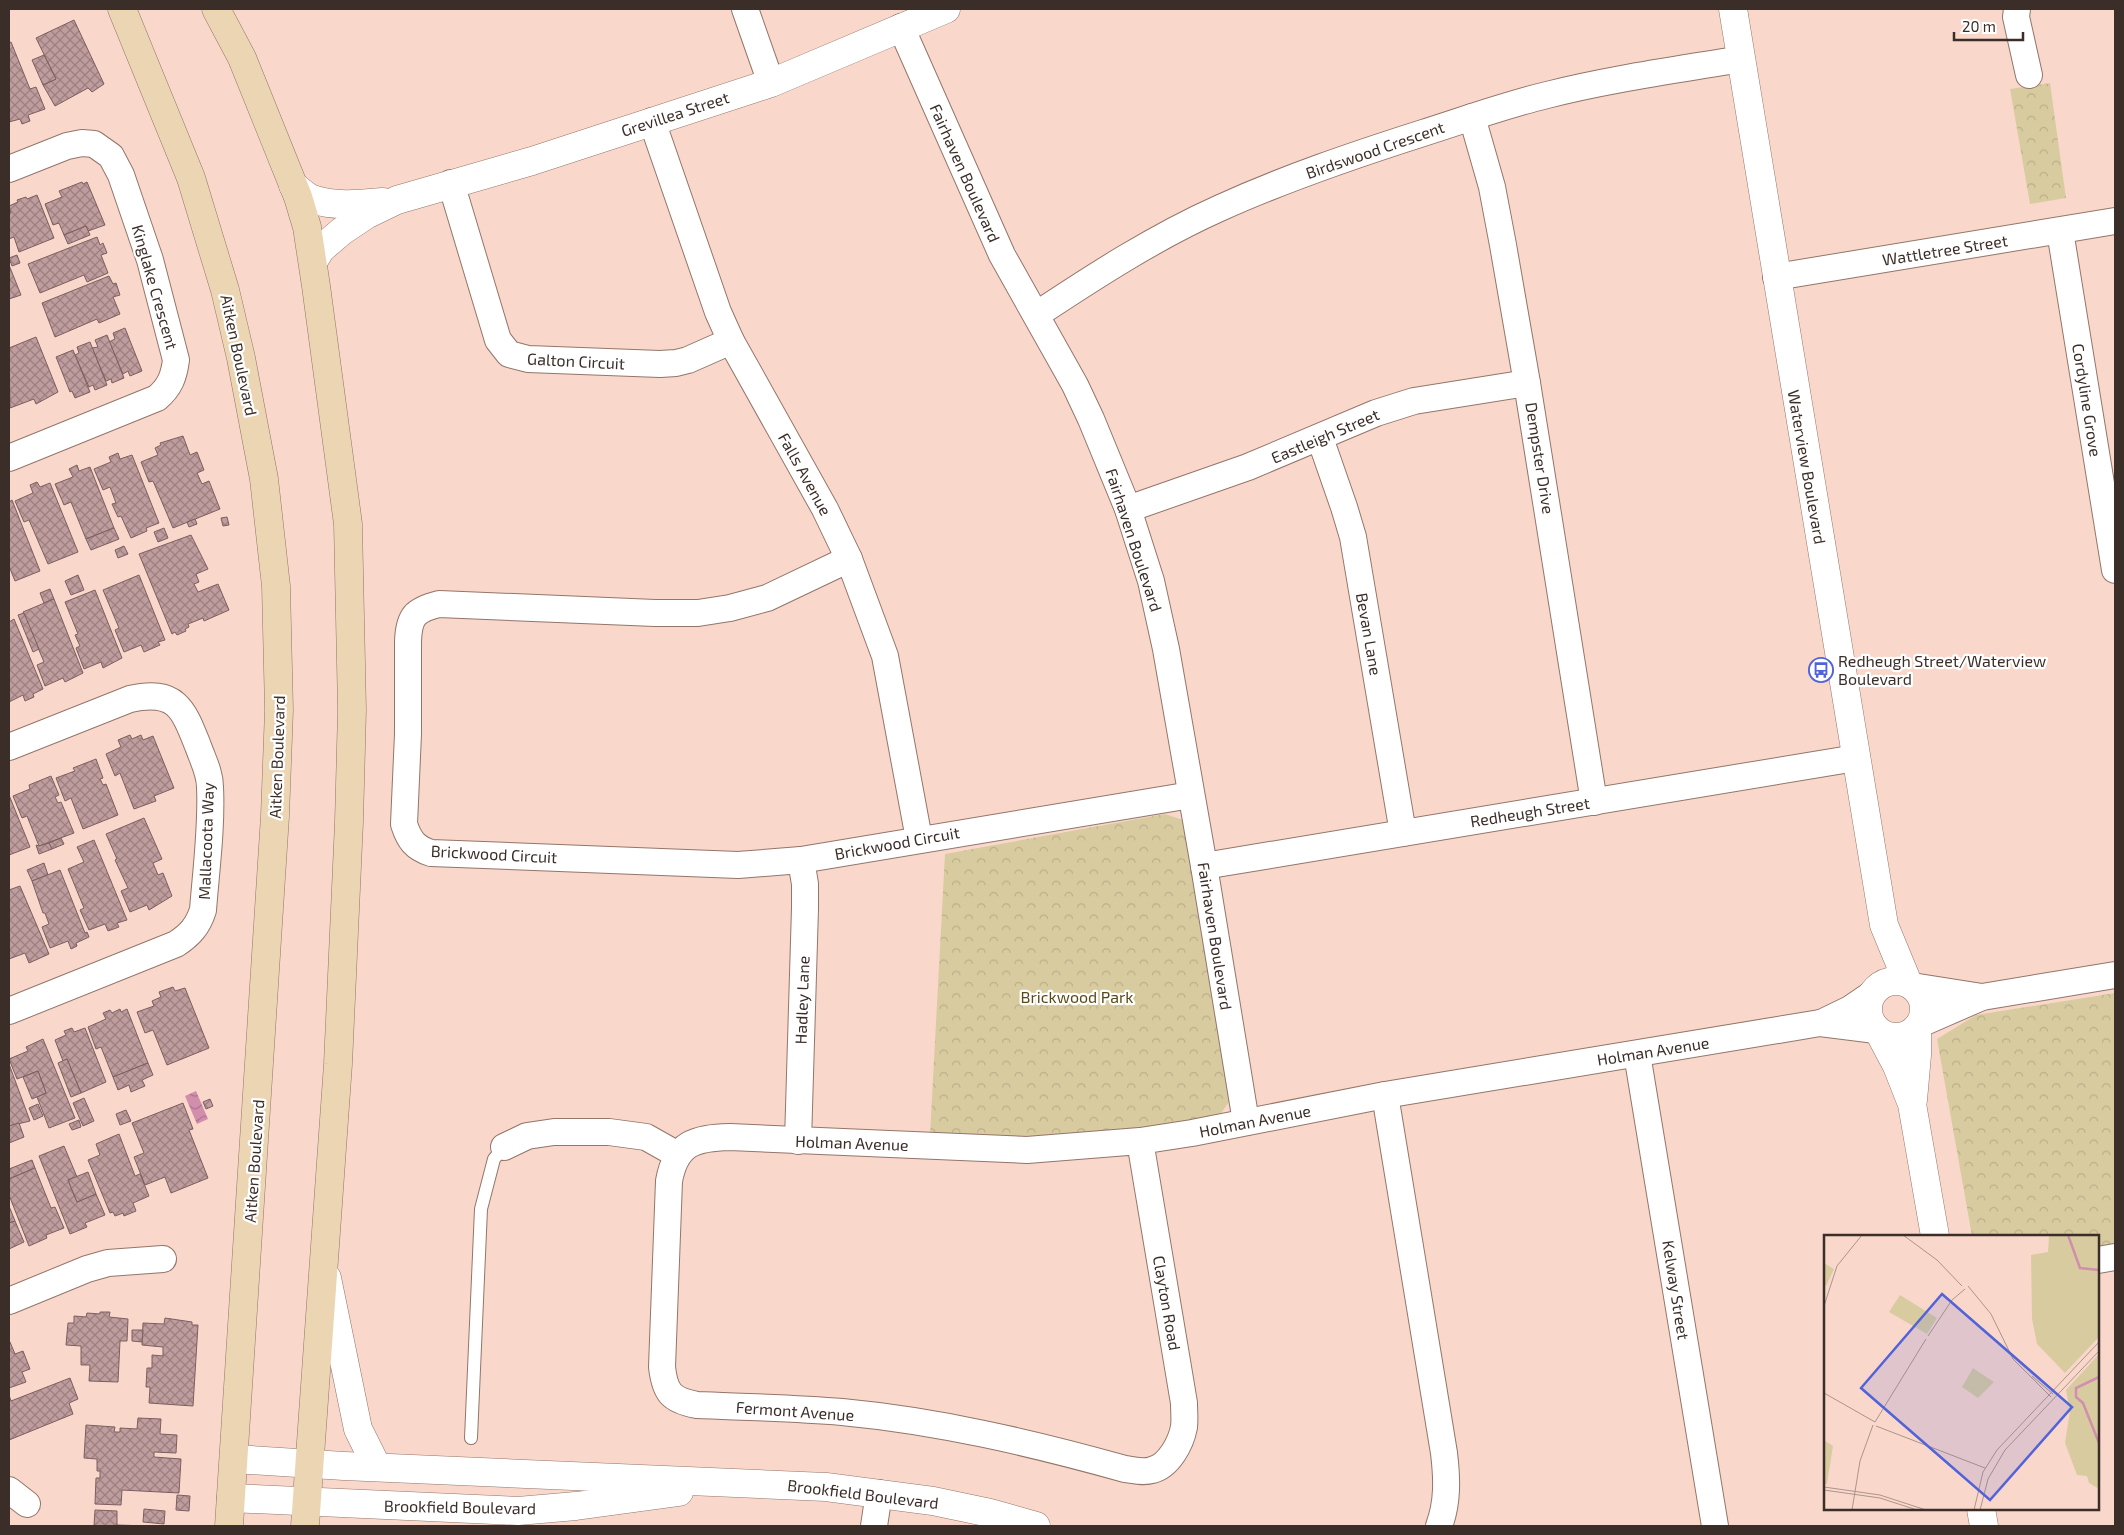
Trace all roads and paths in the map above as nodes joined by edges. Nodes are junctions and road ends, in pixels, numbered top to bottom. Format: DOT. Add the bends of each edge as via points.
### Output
graph roads {
  1 [pos="122,9"];
  2 [pos="216,9"];
  3 [pos="745,9"];
  4 [pos="946,9"];
  5 [pos="1733,9"];
  6 [pos="2017,9"];
  7 [pos="902,28"];
  8 [pos="1741,59"];
  9 [pos="2029,75"];
  10 [pos="771,83"];
  11 [pos="1472,117"];
  12 [pos="652,121"];
  13 [pos="9,169"];
  14 [pos="451,184"];
  15 [pos="292,185"];
  16 [pos="397,200"];
  17 [pos="2115,221"];
  18 [pos="2060,231"];
  19 [pos="313,262"];
  20 [pos="1776,277"];
  21 [pos="1036,315"];
  22 [pos="731,341"];
  23 [pos="1528,382"];
  24 [pos="1320,438"];
  25 [pos="9,458"];
  26 [pos="1128,509"];
  27 [pos="849,559"];
  28 [pos="2115,570"];
  29 [pos="9,747"];
  30 [pos="1856,758"];
  31 [pos="1191,795"];
  32 [pos="1594,802"];
  33 [pos="1403,833"];
  34 [pos="920,839"];
  35 [pos="801,860"];
  36 [pos="1204,866"];
  37 [pos="1884,925"];
  38 [pos="2115,975"];
  39 [pos="1910,984"];
  40 [pos="1873,992"];
  41 [pos="1982,997"];
  42 [pos="9,1011"];
  43 [pos="1820,1023"];
  44 [pos="1918,1026"];
  45 [pos="1878,1031"];
  46 [pos="1637,1054"];
  47 [pos="1385,1095"];
  48 [pos="1912,1104"];
  49 [pos="1246,1122"];
  50 [pos="798,1141"];
  51 [pos="1140,1141"];
  52 [pos="504,1147"];
  53 [pos="681,1151"];
  54 [pos="1935,1235"];
  55 [pos="324,1256"];
  56 [pos="2115,1257"];
  57 [pos="163,1259"];
  58 [pos="2099,1260"];
  59 [pos="9,1301"];
  60 [pos="471,1438"];
  61 [pos="234,1459"];
  62 [pos="1167,1461"];
  63 [pos="309,1464"];
  64 [pos="377,1467"];
  65 [pos="747,1483"];
  66 [pos="879,1493"];
  67 [pos="232,1498"];
  68 [pos="484,1509"];
  69 [pos="1981,1510"];
  70 [pos="306,1514"];
  71 [pos="230,1526"];
  72 [pos="398,1526"];
  73 [pos="874,1526"];
  74 [pos="1036,1526"];
  75 [pos="1439,1526"];
  76 [pos="1715,1526"];
  77 [pos="1984,1526"];
  1 -- 61 [label="main road, Aitken Boulevard" via="191,178 225,290 264,479 276,586 279,710 275,816"];
  2 -- 15 [label="main road" via="242,58"];
  3 -- 10 [label="street"];
  4 -- 7 [label="street, Grevillea Street"];
  5 -- 8 [label="street, Waterview Boulevard"];
  6 -- 9 [label="street"];
  7 -- 10 [label="street, Grevillea Street"];
  7 -- 21 [label="street, Fairhaven Boulevard" via="998,247"];
  8 -- 11 [label="street, Birdswood Crescent" via="1546,95"];
  8 -- 20 [label="street, Waterview Boulevard"];
  10 -- 12 [label="street, Grevillea Street"];
  11 -- 21 [label="street, Birdswood Crescent" via="1285,180 1218,208 1118,262"];
  11 -- 23 [label="street, Dempster Drive" via="1492,187"];
  12 -- 14 [label="street, Grevillea Street"];
  12 -- 22 [label="street, Falls Avenue" via="702,270"];
  13 -- 25 [label="street, Kinglake Crescent" via="82,143 94,144 111,156 121,175 150,260 176,360 169,385 157,398"];
  14 -- 16 [label="street, Grevillea Street"];
  14 -- 22 [label="street, Galton Circuit" via="498,340 509,354 528,360 660,364 688,360"];
  15 -- 16 [label="street" via="313,199 340,204"];
  15 -- 19 [label="main road" via="307,227"];
  16 -- 19 [label="street" via="342,231 321,249"];
  17 -- 18 [label="street, Wattletree Street"];
  18 -- 20 [label="street, Wattletree Street"];
  18 -- 28 [label="street, Cordyline Grove"];
  19 -- 55 [label="main road" via="348,524 352,710 338,1064"];
  20 -- 30 [label="street, Waterview Boulevard"];
  21 -- 26 [label="street, Fairhaven Boulevard" via="1075,385"];
  22 -- 27 [label="street, Falls Avenue"];
  23 -- 24 [label="street, Eastleigh Street" via="1414,401 1376,413"];
  23 -- 32 [label="street, Dempster Drive"];
  24 -- 26 [label="street, Eastleigh Street"];
  24 -- 33 [label="street, Bevan Lane" via="1353,537"];
  26 -- 31 [label="street, Fairhaven Boulevard" via="1153,591 1166,649"];
  27 -- 34 [label="street, Falls Avenue" via="885,656"];
  27 -- 35 [label="street, Brickwood Circuit" via="767,598 698,613 439,604 418,612 409,626 404,824 414,845 422,850 738,865"];
  29 -- 42 [label="street, Mallacoota Way" via="130,699 159,695 177,705 189,724 208,773 210,798 203,910 194,930 176,944"];
  30 -- 32 [label="street, Redheugh Street"];
  30 -- 37 [label="street, Waterview Boulevard"];
  31 -- 34 [label="street, Brickwood Circuit"];
  31 -- 36 [label="street, Fairhaven Boulevard"];
  32 -- 33 [label="street, Redheugh Street"];
  33 -- 36 [label="street, Redheugh Street"];
  34 -- 35 [label="street, Brickwood Circuit"];
  35 -- 50 [label="street, Hadley Lane" via="805,908"];
  36 -- 49 [label="street, Fairhaven Boulevard"];
  37 -- 39 [label="street, Waterview Boulevard"];
  37 -- 40 [label="street, Waterview Boulevard"];
  38 -- 41 [label="street"];
  39 -- 40 [label="street" via="1890,981"];
  39 -- 41 [label="street"];
  39 -- 44 [label="street" via="1922,999 1924,1008"];
  40 -- 43 [label="street, Holman Avenue" via="1850,1009"];
  40 -- 45 [label="street" via="1868,1001 1868,1016"];
  41 -- 44 [label="street"];
  43 -- 45 [label="street, Holman Avenue"];
  43 -- 46 [label="street, Holman Avenue"];
  44 -- 45 [label="street" via="1903,1037 1886,1036"];
  44 -- 48 [label="street"];
  45 -- 48 [label="street"];
  46 -- 47 [label="street, Holman Avenue"];
  46 -- 76 [label="street, Kelway Street"];
  47 -- 49 [label="street, Holman Avenue"];
  47 -- 75 [label="street" via="1444,1453 1446,1497"];
  48 -- 54 [label="street"];
  49 -- 51 [label="street, Holman Avenue"];
  50 -- 51 [label="street, Holman Avenue" via="1027,1150"];
  50 -- 53 [label="street, Holman Avenue" via="707,1138 694,1141"];
  51 -- 62 [label="street, Clayton Road" via="1184,1403 1184,1428"];
  52 -- 53 [label="street" via="527,1136 554,1132 609,1132 646,1137"];
  52 -- 60 [label="lane" via="494,1159 480,1209"];
  53 -- 62 [label="street, Fermont Avenue" via="671,1166 668,1181 662,1367 672,1396 681,1402 697,1406 842,1412 920,1422 978,1432 1142,1471 1160,1467"];
  55 -- 63 [label="main road"];
  55 -- 64 [label="street" via="358,1429"];
  56 -- 58 [label="street"];
  57 -- 59 [label="street" via="108,1263"];
  61 -- 63 [label="street, Brookfield Boulevard"];
  61 -- 67 [label="main road, Aitken Boulevard"];
  63 -- 64 [label="street, Brookfield Boulevard"];
  63 -- 70 [label="main road"];
  64 -- 65 [label="street, Brookfield Boulevard"];
  65 -- 66 [label="street, Brookfield Boulevard"];
  65 -- 68 [label="street, Brookfield Boulevard" via="576,1506 518,1511"];
  66 -- 73 [label="street"];
  66 -- 74 [label="street, Brookfield Boulevard" via="933,1501"];
  67 -- 70 [label="street, Brookfield Boulevard"];
  67 -- 71 [label="main road, Aitken Boulevard"];
  68 -- 70 [label="street, Brookfield Boulevard"];
  68 -- 72 [label="street"];
  69 -- 77 [label="street"];
}
